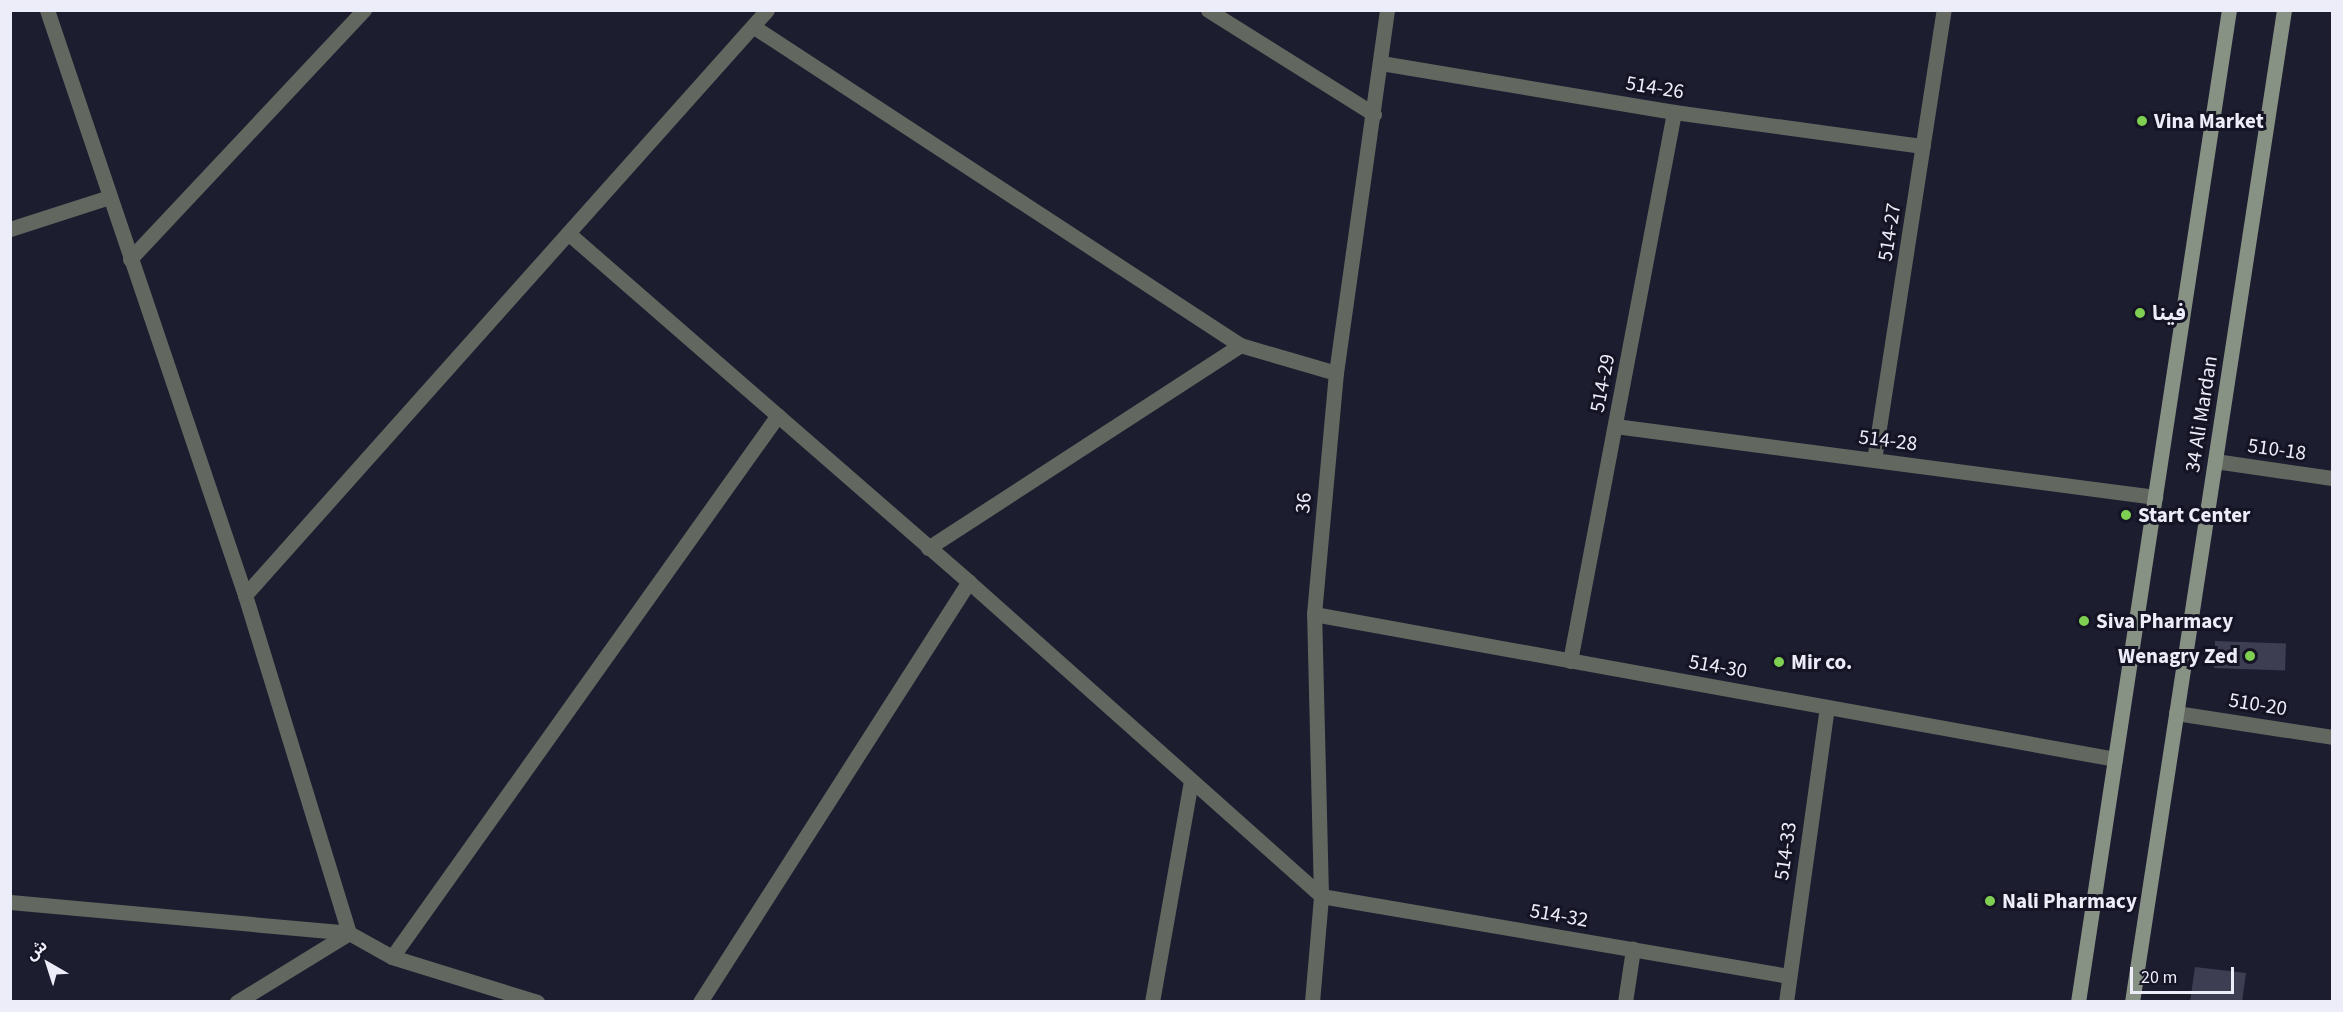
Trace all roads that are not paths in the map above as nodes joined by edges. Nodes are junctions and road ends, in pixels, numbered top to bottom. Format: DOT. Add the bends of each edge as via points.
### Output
graph roads {
  1 [pos="47,10"];
  2 [pos="364,10"];
  3 [pos="767,10"];
  4 [pos="1208,10"];
  5 [pos="1387,10"];
  6 [pos="1944,10"];
  7 [pos="2229,10"];
  8 [pos="2284,10"];
  9 [pos="754,27"];
  10 [pos="1381,63"];
  11 [pos="1674,112"];
  12 [pos="1374,114"];
  13 [pos="1923,146"];
  14 [pos="109,197"];
  15 [pos="10,229"];
  16 [pos="568,233"];
  17 [pos="130,259"];
  18 [pos="1240,345"];
  19 [pos="1336,373"];
  20 [pos="778,415"];
  21 [pos="1615,426"];
  22 [pos="1874,460"];
  23 [pos="2215,461"];
  24 [pos="2332,478"];
  25 [pos="2155,497"];
  26 [pos="928,548"];
  27 [pos="969,582"];
  28 [pos="245,595"];
  29 [pos="1314,614"];
  30 [pos="1570,661"];
  31 [pos="1827,707"];
  32 [pos="2176,713"];
  33 [pos="2332,737"];
  34 [pos="2115,759"];
  35 [pos="1191,780"];
  36 [pos="1321,896"];
  37 [pos="10,902"];
  38 [pos="348,933"];
  39 [pos="1633,949"];
  40 [pos="392,957"];
  41 [pos="1789,976"];
  42 [pos="237,1002"];
  43 [pos="537,1002"];
  44 [pos="700,1002"];
  45 [pos="1152,1002"];
  46 [pos="1312,1002"];
  47 [pos="1625,1002"];
  48 [pos="1786,1002"];
  49 [pos="2078,1002"];
  50 [pos="2132,1002"];
  1 -- 14 [label="street"];
  2 -- 17 [label="street"];
  3 -- 9 [label="street"];
  4 -- 12 [label="street"];
  5 -- 10 [label="street, 36"];
  6 -- 13 [label="street, 514-27"];
  7 -- 25 [label="main road, 34 Ali Mardan"];
  8 -- 23 [label="main road, 34 Ali Mardan"];
  9 -- 16 [label="street"];
  9 -- 18 [label="street"];
  10 -- 11 [label="street, 514-26"];
  10 -- 12 [label="street, 36"];
  11 -- 13 [label="street, 514-26"];
  11 -- 21 [label="street, 514-29"];
  12 -- 19 [label="street, 36"];
  13 -- 22 [label="street, 514-27"];
  14 -- 15 [label="street"];
  14 -- 17 [label="street"];
  16 -- 20 [label="street"];
  16 -- 28 [label="street"];
  17 -- 28 [label="street"];
  18 -- 19 [label="street"];
  18 -- 26 [label="street"];
  19 -- 29 [label="street, 36"];
  20 -- 26 [label="street"];
  20 -- 40 [label="street"];
  21 -- 22 [label="street, 514-28"];
  21 -- 30 [label="street, 514-29"];
  22 -- 25 [label="street, 514-28"];
  23 -- 24 [label="street, 510-18"];
  23 -- 32 [label="main road, 34 Ali Mardan"];
  25 -- 34 [label="main road, 34 Ali Mardan"];
  26 -- 27 [label="street"];
  27 -- 35 [label="street"];
  27 -- 44 [label="street"];
  28 -- 38 [label="street"];
  29 -- 30 [label="street, 514-30"];
  29 -- 36 [label="street, 36"];
  30 -- 31 [label="street, 514-30"];
  31 -- 34 [label="street, 514-30"];
  31 -- 41 [label="street, 514-33"];
  32 -- 33 [label="street, 510-20"];
  32 -- 50 [label="main road, 34 Ali Mardan"];
  34 -- 49 [label="main road, 34 Ali Mardan"];
  35 -- 36 [label="street"];
  35 -- 45 [label="street"];
  36 -- 39 [label="street, 514-32"];
  36 -- 46 [label="street, 36"];
  37 -- 38 [label="street"];
  38 -- 40 [label="street"];
  38 -- 42 [label="street"];
  39 -- 41 [label="street, 514-32"];
  39 -- 47 [label="street"];
  40 -- 43 [label="street"];
  41 -- 48 [label="street, 514-33"];
}
